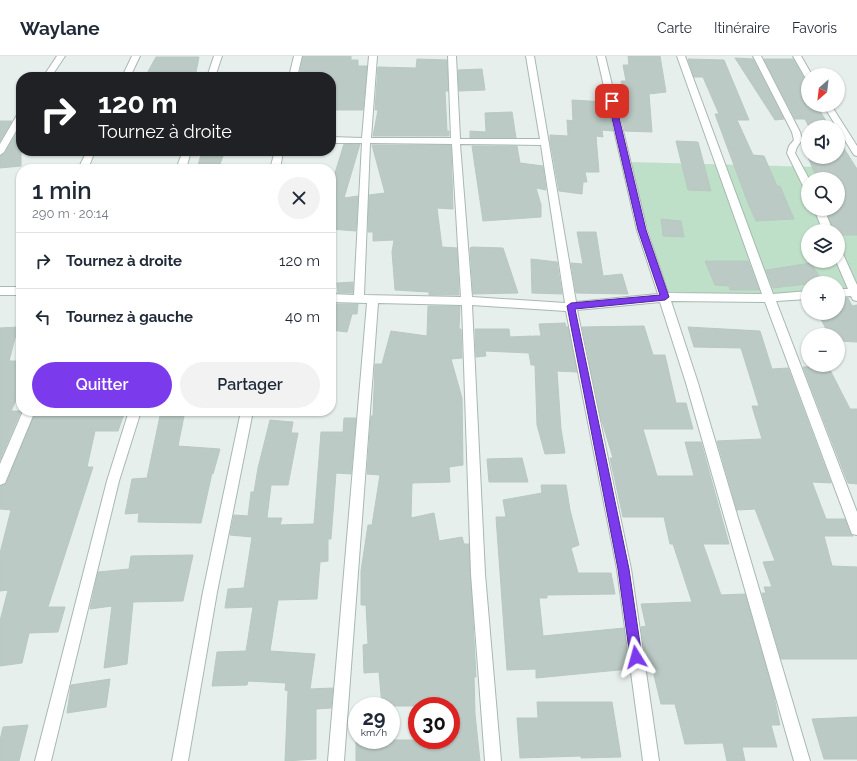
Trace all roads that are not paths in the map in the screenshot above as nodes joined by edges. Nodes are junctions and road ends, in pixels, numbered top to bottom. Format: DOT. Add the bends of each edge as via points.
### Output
graph roads {
  1 [pos="61,56"];
  2 [pos="136,56"];
  3 [pos="218,56"];
  4 [pos="298,56"];
  5 [pos="373,56"];
  6 [pos="452,56"];
  7 [pos="530,56"];
  8 [pos="601,56"];
  9 [pos="681,56"];
  10 [pos="757,56"];
  11 [pos="797,56"];
  12 [pos="804,68"];
  13 [pos="50,72"];
  14 [pos="128,72"];
  15 [pos="213,72"];
  16 [pos="294,72"];
  17 [pos="831,112"];
  18 [pos="16,125"];
  19 [pos="16,127"];
  20 [pos="0,130"];
  21 [pos="336,140"];
  22 [pos="366,140"];
  23 [pos="456,141"];
  24 [pos="545,142"];
  25 [pos="0,152"];
  26 [pos="857,153"];
  27 [pos="801,172"];
  28 [pos="844,268"];
  29 [pos="0,291"];
  30 [pos="16,291"];
  31 [pos="845,293"];
  32 [pos="856,294"];
  33 [pos="801,296"];
  34 [pos="665,297"];
  35 [pos="336,298"];
  36 [pos="359,298"];
  37 [pos="769,298"];
  38 [pos="373,299"];
  39 [pos="466,301"];
  40 [pos="571,306"];
  41 [pos="27,416"];
  42 [pos="133,416"];
  43 [pos="247,416"];
  44 [pos="0,480"];
  45 [pos="857,529"];
  46 [pos="43,761"];
  47 [pos="180,761"];
  48 [pos="336,761"];
  49 [pos="493,761"];
  50 [pos="651,761"];
  51 [pos="802,761"];
  1 -- 13 [label="street"];
  2 -- 14 [label="street"];
  3 -- 15 [label="street"];
  4 -- 16 [label="street"];
  5 -- 22 [label="street"];
  6 -- 23 [label="street"];
  7 -- 24 [label="street"];
  8 -- 34 [label="street" via="634,201"];
  9 -- 37 [label="street"];
  10 -- 27 [label="street" via="796,132 798,140 791,153"];
  11 -- 12 [label="street"];
  17 -- 26 [label="street"];
  18 -- 20 [label="street"];
  19 -- 25 [label="street"];
  21 -- 22 [label="street"];
  22 -- 23 [label="street"];
  22 -- 36 [label="street"];
  23 -- 24 [label="street"];
  23 -- 39 [label="street"];
  24 -- 40 [label="street"];
  28 -- 32 [label="street"];
  29 -- 30 [label="street"];
  31 -- 32 [label="street"];
  33 -- 37 [label="street"];
  34 -- 37 [label="street"];
  34 -- 40 [label="street"];
  34 -- 51 [label="street"];
  35 -- 36 [label="street"];
  36 -- 38 [label="street"];
  37 -- 45 [label="street"];
  38 -- 39 [label="street"];
  38 -- 48 [label="street"];
  39 -- 40 [label="street"];
  39 -- 49 [label="street" via="478,574"];
  40 -- 50 [label="street" via="624,569"];
  41 -- 44 [label="street"];
  42 -- 46 [label="street" via="113,481"];
  43 -- 47 [label="street" via="210,592"];
}
